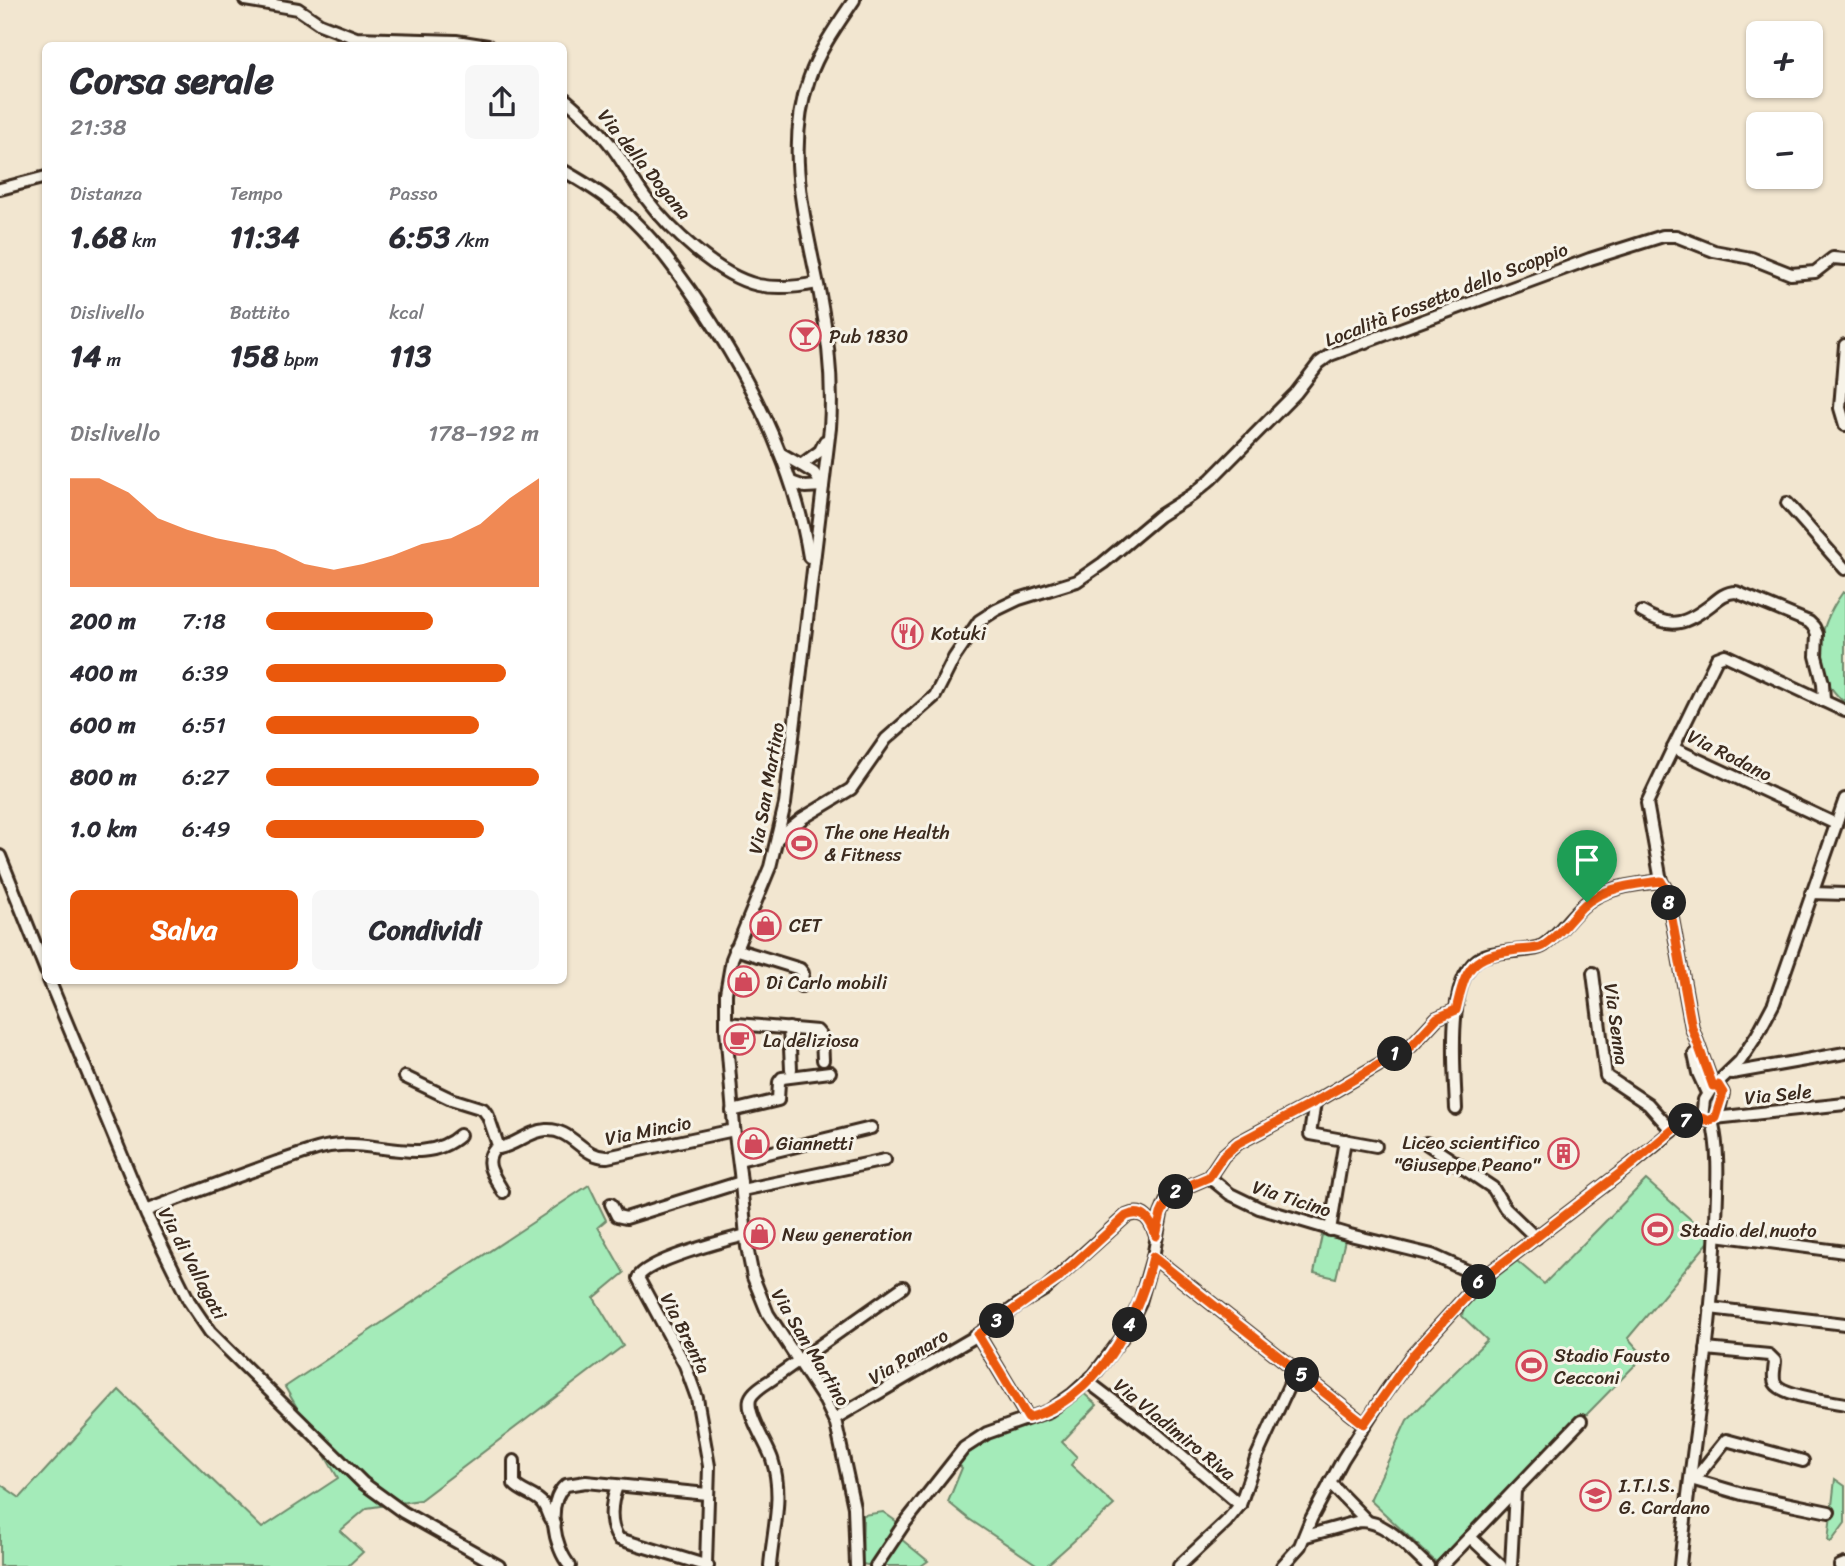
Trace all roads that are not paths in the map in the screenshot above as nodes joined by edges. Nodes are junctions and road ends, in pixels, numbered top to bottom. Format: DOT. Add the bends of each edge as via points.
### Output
graph roads {
  1 [pos="245,0"];
  2 [pos="854,0"];
  3 [pos="296,5"];
  4 [pos="462,42"];
  5 [pos="567,101"];
  6 [pos="567,173"];
  7 [pos="42,178"];
  8 [pos="0,189"];
  9 [pos="1845,259"];
  10 [pos="817,283"];
  11 [pos="1845,345"];
  12 [pos="830,421"];
  13 [pos="1845,425"];
  14 [pos="780,453"];
  15 [pos="801,465"];
  16 [pos="791,482"];
  17 [pos="823,486"];
  18 [pos="1787,503"];
  19 [pos="1845,569"];
  20 [pos="811,570"];
  21 [pos="1642,612"];
  22 [pos="1824,701"];
  23 [pos="1845,711"];
  24 [pos="1673,748"];
  25 [pos="1845,799"];
  26 [pos="1836,824"];
  27 [pos="778,838"];
  28 [pos="0,856"];
  29 [pos="1661,881"];
  30 [pos="1811,893"];
  31 [pos="1845,894"];
  32 [pos="735,949"];
  33 [pos="42,961"];
  34 [pos="1592,973"];
  35 [pos="51,984"];
  36 [pos="801,986"];
  37 [pos="1456,1010"];
  38 [pos="726,1023"];
  39 [pos="789,1028"];
  40 [pos="1692,1028"];
  41 [pos="1845,1053"];
  42 [pos="823,1060"];
  43 [pos="1702,1062"];
  44 [pos="792,1069"];
  45 [pos="1733,1071"];
  46 [pos="830,1072"];
  47 [pos="405,1076"];
  48 [pos="1714,1089"];
  49 [pos="1315,1102"];
  50 [pos="1845,1104"];
  51 [pos="1456,1109"];
  52 [pos="732,1111"];
  53 [pos="1710,1118"];
  54 [pos="871,1128"];
  55 [pos="734,1130"];
  56 [pos="1672,1130"];
  57 [pos="460,1135"];
  58 [pos="1345,1140"];
  59 [pos="1426,1143"];
  60 [pos="1376,1146"];
  61 [pos="497,1149"];
  62 [pos="482,1153"];
  63 [pos="738,1160"];
  64 [pos="885,1160"];
  65 [pos="1209,1177"];
  66 [pos="742,1186"];
  67 [pos="503,1192"];
  68 [pos="611,1204"];
  69 [pos="145,1211"];
  70 [pos="1330,1230"];
  71 [pos="746,1235"];
  72 [pos="1716,1235"];
  73 [pos="1156,1236"];
  74 [pos="1536,1238"];
  75 [pos="1845,1252"];
  76 [pos="1153,1257"];
  77 [pos="1483,1278"];
  78 [pos="902,1287"];
  79 [pos="1710,1308"];
  80 [pos="1845,1324"];
  81 [pos="978,1335"];
  82 [pos="1706,1349"];
  83 [pos="799,1361"];
  84 [pos="1296,1370"];
  85 [pos="1087,1381"];
  86 [pos="1845,1404"];
  87 [pos="1028,1418"];
  88 [pos="834,1419"];
  89 [pos="1581,1421"];
  90 [pos="1364,1424"];
  91 [pos="514,1461"];
  92 [pos="1803,1461"];
  93 [pos="1693,1479"];
  94 [pos="1330,1483"];
  95 [pos="617,1486"];
  96 [pos="1516,1491"];
  97 [pos="707,1494"];
  98 [pos="1240,1505"];
  99 [pos="1829,1512"];
  100 [pos="1367,1521"];
  101 [pos="555,1524"];
  102 [pos="1306,1536"];
  103 [pos="1470,1537"];
  104 [pos="1295,1561"];
  105 [pos="685,1563"];
  106 [pos="1845,1564"];
  107 [pos="499,1566"];
  108 [pos="570,1566"];
  109 [pos="707,1566"];
  110 [pos="770,1566"];
  111 [pos="856,1566"];
  112 [pos="876,1566"];
  113 [pos="1179,1566"];
  114 [pos="1282,1566"];
  115 [pos="1428,1566"];
  116 [pos="1442,1566"];
  117 [pos="1501,1566"];
  118 [pos="1511,1566"];
  119 [pos="1680,1566"];
  120 [pos="1840,1566"];
  1 -- 3 [label="street"];
  2 -- 10 [label="street, Via San Martino" via="816,61 800,112 799,186"];
  3 -- 4 [label="street" via="316,22 356,38"];
  5 -- 10 [label="street, Via della Dogana" via="605,138 661,216 715,262 759,285"];
  6 -- 14 [label="street" via="614,203 659,247 716,329"];
  7 -- 8 [label="street"];
  9 -- 27 [label="street, Località Fossetto dello Scoppio" via="1833,258 1815,272 1791,274 1751,258 1663,236 1330,355 1211,479 1149,523 1086,577 1007,604 979,621 935,696 889,736 851,789"];
  10 -- 12 [label="street, Via San Martino"];
  11 -- 13 [label="street" via="1840,390"];
  12 -- 15 [label="street" via="820,451"];
  12 -- 17 [label="street, Via San Martino"];
  14 -- 15 [label="street"];
  14 -- 16 [label="street"];
  15 -- 17 [label="street"];
  16 -- 17 [label="street" via="805,488"];
  16 -- 20 [label="street"];
  17 -- 20 [label="street, Via San Martino"];
  18 -- 19 [label="street"];
  20 -- 27 [label="street, Via San Martino" via="790,770"];
  21 -- 22 [label="street" via="1676,624 1736,592 1809,622 1817,634"];
  22 -- 23 [label="street"];
  22 -- 24 [label="street, Via Rodano" via="1725,655 1717,658"];
  24 -- 26 [label="street, Via Rodano"];
  24 -- 29 [label="street" via="1647,803"];
  25 -- 26 [label="street"];
  26 -- 30 [label="street"];
  27 -- 32 [label="street, Via San Martino"];
  28 -- 33 [label="street"];
  29 -- 37 [label="street" via="1595,897 1541,947 1481,958 1466,972"];
  29 -- 40 [label="street" via="1667,891"];
  30 -- 31 [label="street"];
  30 -- 45 [label="street" via="1774,1003"];
  32 -- 36 [label="street" via="800,969"];
  32 -- 38 [label="street, Via San Martino" via="727,981"];
  34 -- 56 [label="street, Via Senna" via="1606,1076 1648,1104"];
  35 -- 69 [label="street, Via di Vallagati"];
  37 -- 49 [label="street" via="1437,1018 1411,1046"];
  37 -- 51 [label="street"];
  38 -- 39 [label="street"];
  38 -- 52 [label="street, Via San Martino"];
  39 -- 42 [label="street" via="819,1032"];
  39 -- 44 [label="street"];
  40 -- 43 [label="street"];
  40 -- 48 [label="street" via="1696,1065"];
  41 -- 45 [label="street"];
  43 -- 45 [label="street" via="1717,1073"];
  43 -- 48 [label="street"];
  45 -- 48 [label="street" via="1720,1077"];
  46 -- 52 [label="street" via="782,1079 778,1100"];
  47 -- 61 [label="street" via="483,1110"];
  48 -- 53 [label="street"];
  48 -- 53 [label="street" via="1703,1104"];
  49 -- 58 [label="street" via="1310,1134"];
  49 -- 65 [label="street" via="1238,1143"];
  50 -- 53 [label="street, Via Sele"];
  52 -- 55 [label="street, Via San Martino"];
  53 -- 56 [label="street, Via Sele" via="1689,1118"];
  53 -- 72 [label="street" via="1716,1135"];
  54 -- 63 [label="street"];
  55 -- 61 [label="street, Via Mincio" via="607,1157 593,1154 566,1133 554,1130 536,1131"];
  55 -- 63 [label="street, Via San Martino"];
  56 -- 74 [label="street, Via Sele"];
  57 -- 69 [label="street" via="448,1145 429,1150 324,1147"];
  58 -- 60 [label="street"];
  58 -- 70 [label="street"];
  59 -- 74 [label="street" via="1493,1188 1504,1208"];
  61 -- 62 [label="street, Via Mincio"];
  61 -- 67 [label="street" via="488,1163"];
  63 -- 66 [label="street, Via San Martino"];
  64 -- 66 [label="street"];
  65 -- 70 [label="street, Via Ticino" via="1247,1203"];
  65 -- 73 [label="street" via="1168,1199"];
  66 -- 68 [label="street" via="626,1218 617,1216"];
  66 -- 71 [label="street, Via San Martino"];
  69 -- 107 [label="street, Via di Vallagati" via="198,1316 234,1359 383,1499"];
  70 -- 77 [label="street, Via Ticino" via="1432,1255"];
  71 -- 83 [label="street, Via San Martino" via="760,1298"];
  71 -- 97 [label="street, Via Brenta" via="684,1254 639,1275 695,1388 708,1454"];
  72 -- 75 [label="street"];
  72 -- 79 [label="street"];
  73 -- 76 [label="street"];
  73 -- 81 [label="street, Via Panaro" via="1142,1214 1126,1216 1057,1279"];
  74 -- 77 [label="street, Via Sele"];
  76 -- 84 [label="street"];
  76 -- 85 [label="street" via="1129,1326"];
  77 -- 90 [label="street, Via Sele" via="1411,1357"];
  78 -- 83 [label="street"];
  79 -- 80 [label="street"];
  79 -- 82 [label="street"];
  81 -- 87 [label="street"];
  81 -- 88 [label="street, Via Panaro"];
  82 -- 86 [label="street" via="1766,1354 1775,1361 1778,1387"];
  82 -- 93 [label="street"];
  83 -- 88 [label="street, Via San Martino"];
  83 -- 110 [label="street" via="755,1392 750,1401 777,1483"];
  84 -- 90 [label="street"];
  84 -- 98 [label="street, Via Vladimiro Riva"];
  85 -- 87 [label="street" via="1052,1409"];
  85 -- 98 [label="street, Via Vladimiro Riva"];
  87 -- 112 [label="street" via="979,1437 964,1448"];
  88 -- 111 [label="street, Via San Martino" via="854,1507"];
  89 -- 96 [label="street"];
  90 -- 94 [label="street, Via Sele"];
  91 -- 101 [label="street" via="514,1484 542,1503"];
  92 -- 93 [label="street" via="1726,1440"];
  93 -- 99 [label="street"];
  93 -- 119 [label="street"];
  94 -- 100 [label="street"];
  94 -- 102 [label="street, Via Sele"];
  95 -- 97 [label="street"];
  95 -- 101 [label="street" via="580,1481 566,1485 558,1496"];
  95 -- 105 [label="street" via="612,1518 616,1536"];
  96 -- 103 [label="street"];
  96 -- 118 [label="street"];
  97 -- 109 [label="street, Via Brenta"];
  98 -- 113 [label="street, Via Vladimiro Riva"];
  100 -- 102 [label="street"];
  100 -- 115 [label="street" via="1386,1529"];
  101 -- 108 [label="street" via="559,1549"];
  102 -- 104 [label="street, Via Sele"];
  103 -- 116 [label="street"];
  103 -- 117 [label="street"];
  104 -- 114 [label="street, Via Sele"];
  105 -- 109 [label="street"];
  106 -- 120 [label="street"];
}
